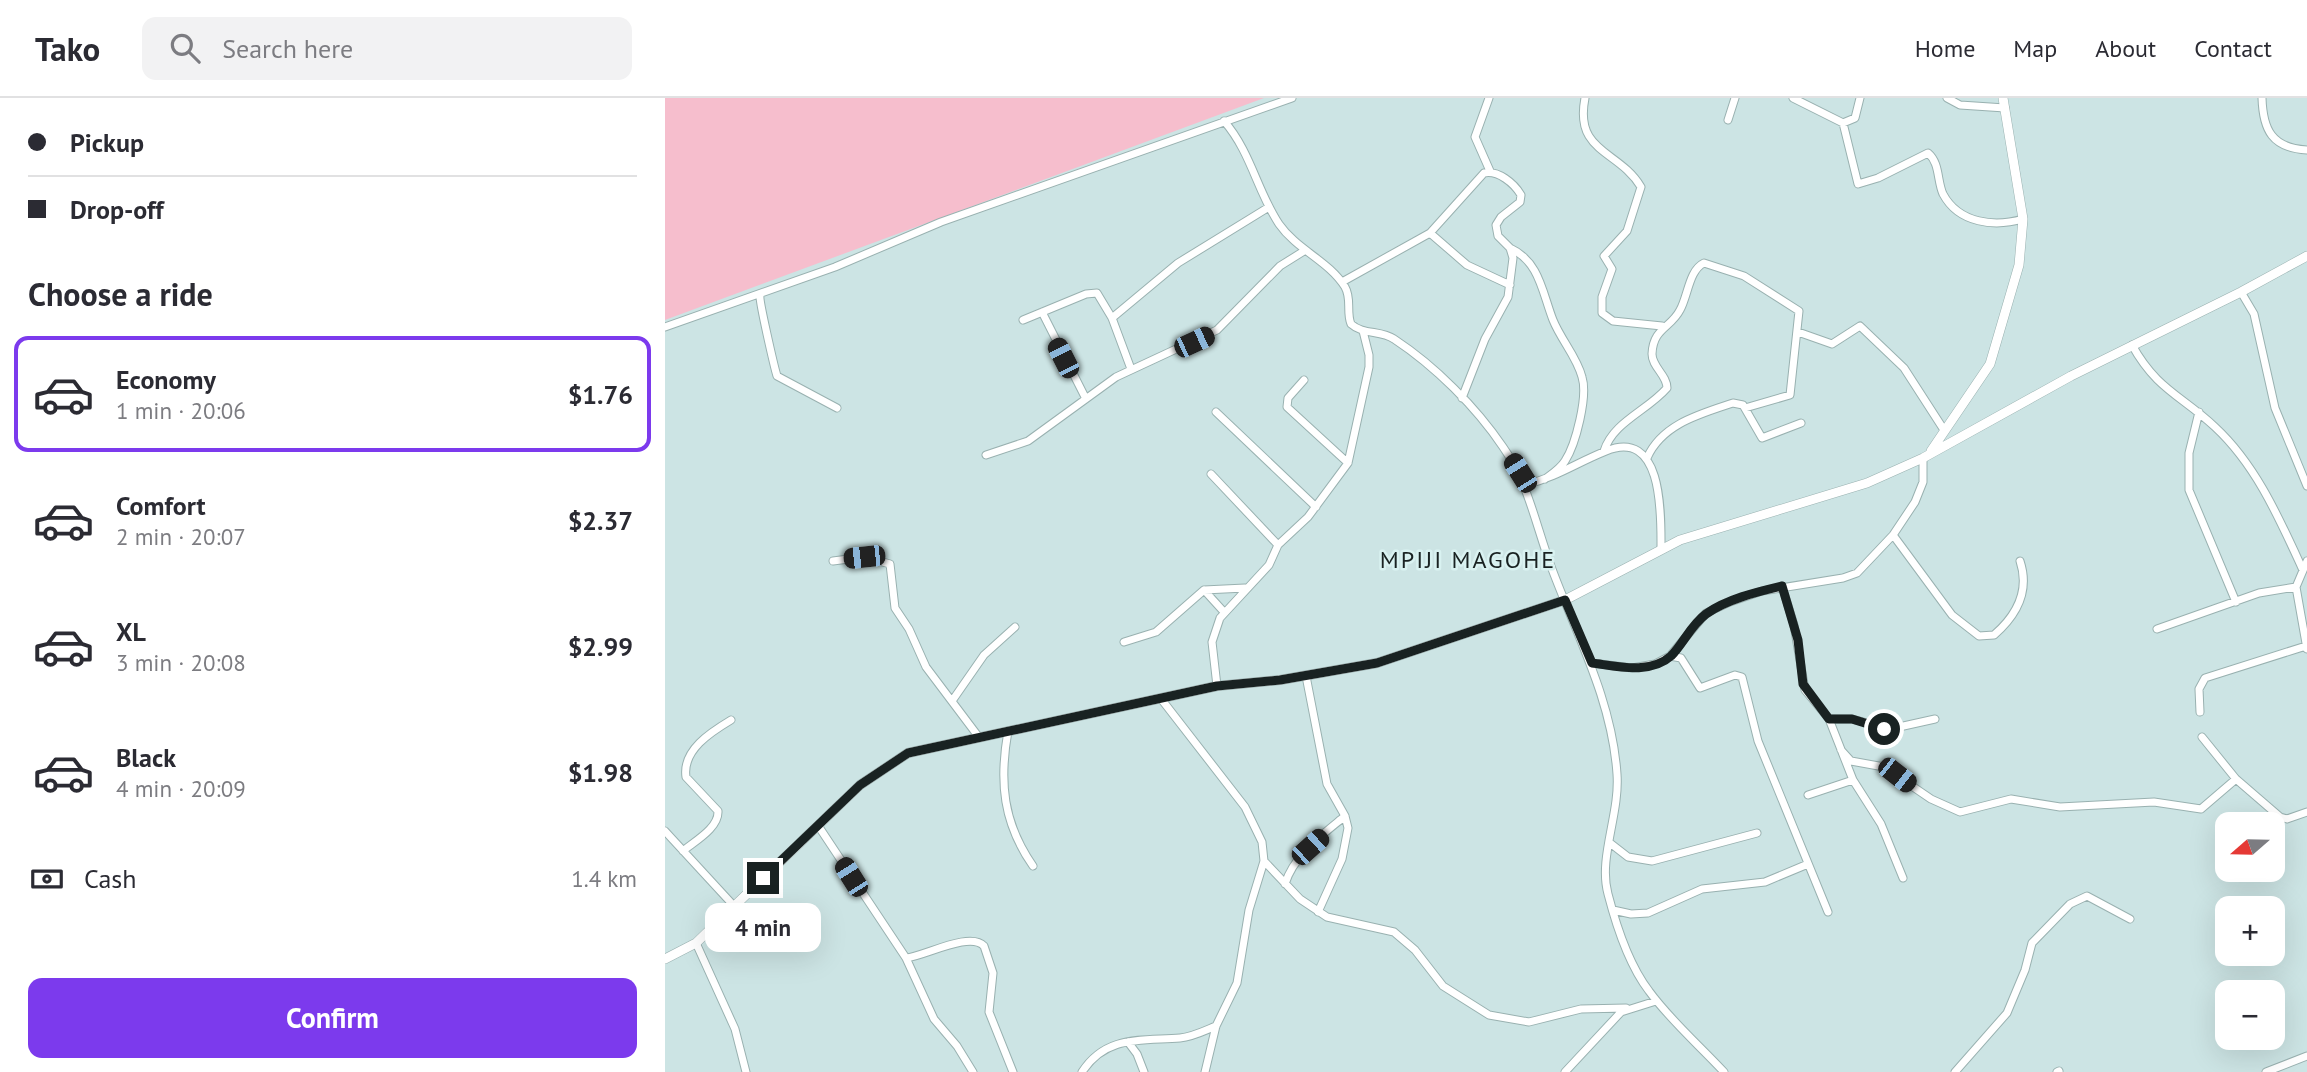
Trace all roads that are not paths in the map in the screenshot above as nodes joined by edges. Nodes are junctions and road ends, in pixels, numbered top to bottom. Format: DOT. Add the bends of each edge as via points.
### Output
graph roads {
  1 [pos="1292,98"];
  2 [pos="1489,98"];
  3 [pos="1585,98"];
  4 [pos="1735,98"];
  5 [pos="1794,98"];
  6 [pos="1860,98"];
  7 [pos="1947,98"];
  8 [pos="2262,98"];
  9 [pos="2004,103"];
  10 [pos="1728,120"];
  11 [pos="1224,121"];
  12 [pos="1843,123"];
  13 [pos="2307,150"];
  14 [pos="1490,171"];
  15 [pos="1269,207"];
  16 [pos="2023,219"];
  17 [pos="1430,233"];
  18 [pos="1510,248"];
  19 [pos="1304,251"];
  20 [pos="2307,256"];
  21 [pos="1342,282"];
  22 [pos="1510,285"];
  23 [pos="2241,292"];
  24 [pos="760,296"];
  25 [pos="1042,312"];
  26 [pos="1112,318"];
  27 [pos="1023,320"];
  28 [pos="1662,326"];
  29 [pos="665,327"];
  30 [pos="1363,331"];
  31 [pos="1798,332"];
  32 [pos="2132,345"];
  33 [pos="1131,369"];
  34 [pos="1304,380"];
  35 [pos="1462,398"];
  36 [pos="1086,399"];
  37 [pos="837,408"];
  38 [pos="1745,408"];
  39 [pos="1216,412"];
  40 [pos="2199,412"];
  41 [pos="1801,423"];
  42 [pos="1944,430"];
  43 [pos="1604,451"];
  44 [pos="986,455"];
  45 [pos="1927,455"];
  46 [pos="1647,458"];
  47 [pos="1348,463"];
  48 [pos="1211,474"];
  49 [pos="1545,479"];
  50 [pos="1525,485"];
  51 [pos="2307,486"];
  52 [pos="1316,507"];
  53 [pos="1893,536"];
  54 [pos="1278,545"];
  55 [pos="1661,549"];
  56 [pos="832,561"];
  57 [pos="2020,561"];
  58 [pos="2307,561"];
  59 [pos="2302,568"];
  60 [pos="1782,586"];
  61 [pos="2296,587"];
  62 [pos="1245,588"];
  63 [pos="1204,590"];
  64 [pos="1565,600"];
  65 [pos="2236,602"];
  66 [pos="1224,612"];
  67 [pos="1943,615"];
  68 [pos="1952,615"];
  69 [pos="1015,627"];
  70 [pos="2157,629"];
  71 [pos="1124,642"];
  72 [pos="2306,648"];
  73 [pos="1670,656"];
  74 [pos="1592,663"];
  75 [pos="1307,676"];
  76 [pos="1217,686"];
  77 [pos="1162,700"];
  78 [pos="952,701"];
  79 [pos="2200,712"];
  80 [pos="1829,719"];
  81 [pos="1935,719"];
  82 [pos="731,720"];
  83 [pos="1008,731"];
  84 [pos="978,736"];
  85 [pos="2201,737"];
  86 [pos="1841,750"];
  87 [pos="2236,779"];
  88 [pos="1853,780"];
  89 [pos="1808,795"];
  90 [pos="2307,812"];
  91 [pos="1345,816"];
  92 [pos="819,827"];
  93 [pos="665,831"];
  94 [pos="1757,833"];
  95 [pos="1610,843"];
  96 [pos="683,851"];
  97 [pos="1263,861"];
  98 [pos="1808,864"];
  99 [pos="1033,866"];
  100 [pos="1903,878"];
  101 [pos="1285,884"];
  102 [pos="734,906"];
  103 [pos="1613,910"];
  104 [pos="1318,912"];
  105 [pos="1828,912"];
  106 [pos="2130,919"];
  107 [pos="696,943"];
  108 [pos="907,958"];
  109 [pos="665,959"];
  110 [pos="1656,1001"];
  111 [pos="1626,1008"];
  112 [pos="1216,1026"];
  113 [pos="1128,1042"];
  114 [pos="2307,1055"];
  115 [pos="745,1072"];
  116 [pos="973,1072"];
  117 [pos="1013,1072"];
  118 [pos="1082,1072"];
  119 [pos="1144,1072"];
  120 [pos="1205,1072"];
  121 [pos="1565,1072"];
  122 [pos="1724,1072"];
  123 [pos="1955,1072"];
  124 [pos="2266,1072"];
  1 -- 11 [label="street"];
  2 -- 14 [label="street" via="1475,137"];
  3 -- 28 [label="street" via="1581,122 1586,134 1641,187 1627,231 1604,256 1612,269 1602,297 1602,313 1613,321"];
  4 -- 10 [label="street"];
  5 -- 12 [label="street"];
  6 -- 12 [label="street" via="1854,118"];
  7 -- 9 [label="street" via="1970,107"];
  8 -- 13 [label="street" via="2271,139"];
  9 -- 16 [label="street"];
  11 -- 15 [label="street" via="1247,152"];
  11 -- 24 [label="street" via="941,222"];
  12 -- 16 [label="street" via="1858,184 1928,153 1944,196 1969,218 1998,225"];
  14 -- 17 [label="street" via="1479,176"];
  14 -- 18 [label="street" via="1521,195 1520,202 1496,225 1498,236"];
  15 -- 19 [label="street"];
  15 -- 26 [label="street" via="1178,263"];
  16 -- 42 [label="street" via="2019,265 1995,352"];
  17 -- 21 [label="street"];
  17 -- 22 [label="street" via="1467,265"];
  18 -- 22 [label="street"];
  18 -- 49 [label="street" via="1527,258 1538,275 1585,388 1571,449 1561,466"];
  19 -- 21 [label="street"];
  19 -- 33 [label="street" via="1280,266 1217,330"];
  20 -- 23 [label="street"];
  21 -- 30 [label="street" via="1349,296 1349,320"];
  22 -- 35 [label="street" via="1505,307 1485,339"];
  23 -- 32 [label="street"];
  23 -- 51 [label="street" via="2254,314 2275,408"];
  24 -- 29 [label="street"];
  24 -- 37 [label="street" via="777,376"];
  25 -- 26 [label="street" via="1097,292"];
  25 -- 27 [label="street"];
  25 -- 36 [label="street"];
  26 -- 33 [label="street"];
  28 -- 31 [label="street" via="1680,312 1696,268 1704,263 1744,276 1798,308"];
  28 -- 43 [label="street" via="1652,358 1667,388 1613,431"];
  30 -- 35 [label="street" via="1392,338"];
  30 -- 47 [label="street" via="1369,367"];
  31 -- 38 [label="street" via="1790,395"];
  31 -- 42 [label="street" via="1832,344 1860,326 1904,368"];
  32 -- 40 [label="street" via="2156,381"];
  32 -- 45 [label="street"];
  33 -- 36 [label="street"];
  34 -- 47 [label="street" via="1288,398 1287,407"];
  35 -- 50 [label="street" via="1502,445"];
  36 -- 44 [label="street" via="1028,441"];
  38 -- 41 [label="street" via="1762,438"];
  38 -- 46 [label="street" via="1733,402 1680,423 1658,439"];
  39 -- 52 [label="street"];
  40 -- 59 [label="street" via="2243,458"];
  40 -- 65 [label="street" via="2189,453 2189,490"];
  42 -- 45 [label="street"];
  43 -- 46 [label="street" via="1624,448"];
  43 -- 49 [label="street"];
  45 -- 53 [label="street" via="1921,489"];
  45 -- 55 [label="street" via="1867,483"];
  46 -- 55 [label="street" via="1660,501"];
  47 -- 52 [label="street"];
  48 -- 54 [label="street"];
  49 -- 50 [label="street"];
  50 -- 64 [label="street"];
  52 -- 54 [label="street"];
  53 -- 60 [label="street" via="1870,563 1851,576"];
  53 -- 68 [label="street"];
  54 -- 62 [label="street" via="1269,565"];
  55 -- 64 [label="street"];
  56 -- 78 [label="street" via="864,557 890,564 895,608 926,667"];
  57 -- 68 [label="street" via="2024,574 2021,603 1994,635 1973,634"];
  58 -- 59 [label="street"];
  59 -- 61 [label="street"];
  60 -- 73 [label="street" via="1706,613"];
  60 -- 80 [label="street" via="1798,640 1803,684"];
  61 -- 65 [label="street"];
  61 -- 72 [label="street"];
  62 -- 63 [label="street"];
  62 -- 66 [label="street"];
  63 -- 66 [label="street"];
  63 -- 71 [label="street" via="1156,632"];
  64 -- 74 [label="street"];
  64 -- 75 [label="street" via="1394,658"];
  65 -- 70 [label="street"];
  66 -- 76 [label="street" via="1212,642"];
  67 -- 68 [label="street"];
  69 -- 78 [label="street" via="984,655"];
  72 -- 79 [label="street" via="2204,678 2199,689"];
  73 -- 74 [label="street" via="1646,667"];
  73 -- 98 [label="street" via="1681,658 1700,688 1735,675 1742,677 1758,741"];
  74 -- 95 [label="street" via="1617,769 1617,808"];
  75 -- 76 [label="street"];
  75 -- 91 [label="street" via="1327,785"];
  76 -- 77 [label="street"];
  77 -- 83 [label="street"];
  77 -- 97 [label="street" via="1245,807 1262,842"];
  78 -- 84 [label="street"];
  80 -- 81 [label="street" via="1852,719 1890,729"];
  80 -- 86 [label="street"];
  82 -- 96 [label="street" via="705,737 687,762 686,777 718,816"];
  83 -- 84 [label="street"];
  83 -- 99 [label="street" via="1002,762 1006,808 1016,839"];
  84 -- 92 [label="street" via="894,760 860,785"];
  85 -- 87 [label="street"];
  86 -- 87 [label="street" via="1851,761 1884,767 1931,799 1960,812 2011,799 2060,807 2154,802 2201,809"];
  86 -- 88 [label="street"];
  87 -- 90 [label="street" via="2280,817"];
  88 -- 89 [label="street"];
  88 -- 100 [label="street" via="1881,824"];
  91 -- 101 [label="street" via="1300,857"];
  91 -- 104 [label="street" via="1346,844"];
  92 -- 102 [label="street"];
  92 -- 108 [label="street"];
  93 -- 96 [label="street"];
  94 -- 95 [label="street" via="1652,861 1628,857"];
  95 -- 103 [label="street" via="1605,877"];
  96 -- 102 [label="street"];
  97 -- 101 [label="street"];
  97 -- 112 [label="street" via="1237,983"];
  98 -- 103 [label="street" via="1765,882 1702,889 1648,913"];
  98 -- 105 [label="street"];
  101 -- 104 [label="street"];
  102 -- 107 [label="street"];
  103 -- 110 [label="street" via="1640,977"];
  104 -- 111 [label="street" via="1333,920 1394,932 1443,986 1498,1018 1528,1022 1581,1009"];
  106 -- 123 [label="street" via="2087,896 2070,904 2032,943 2007,1013"];
  107 -- 109 [label="street"];
  107 -- 115 [label="street" via="735,1029"];
  108 -- 116 [label="street" via="934,1019"];
  108 -- 117 [label="street" via="960,942 973,940 984,946 993,973 989,1012"];
  110 -- 111 [label="street"];
  110 -- 122 [label="street"];
  111 -- 121 [label="street"];
  112 -- 113 [label="street" via="1188,1037"];
  112 -- 120 [label="street"];
  113 -- 118 [label="street" via="1104,1048"];
  113 -- 119 [label="street"];
  114 -- 124 [label="street"];
}
